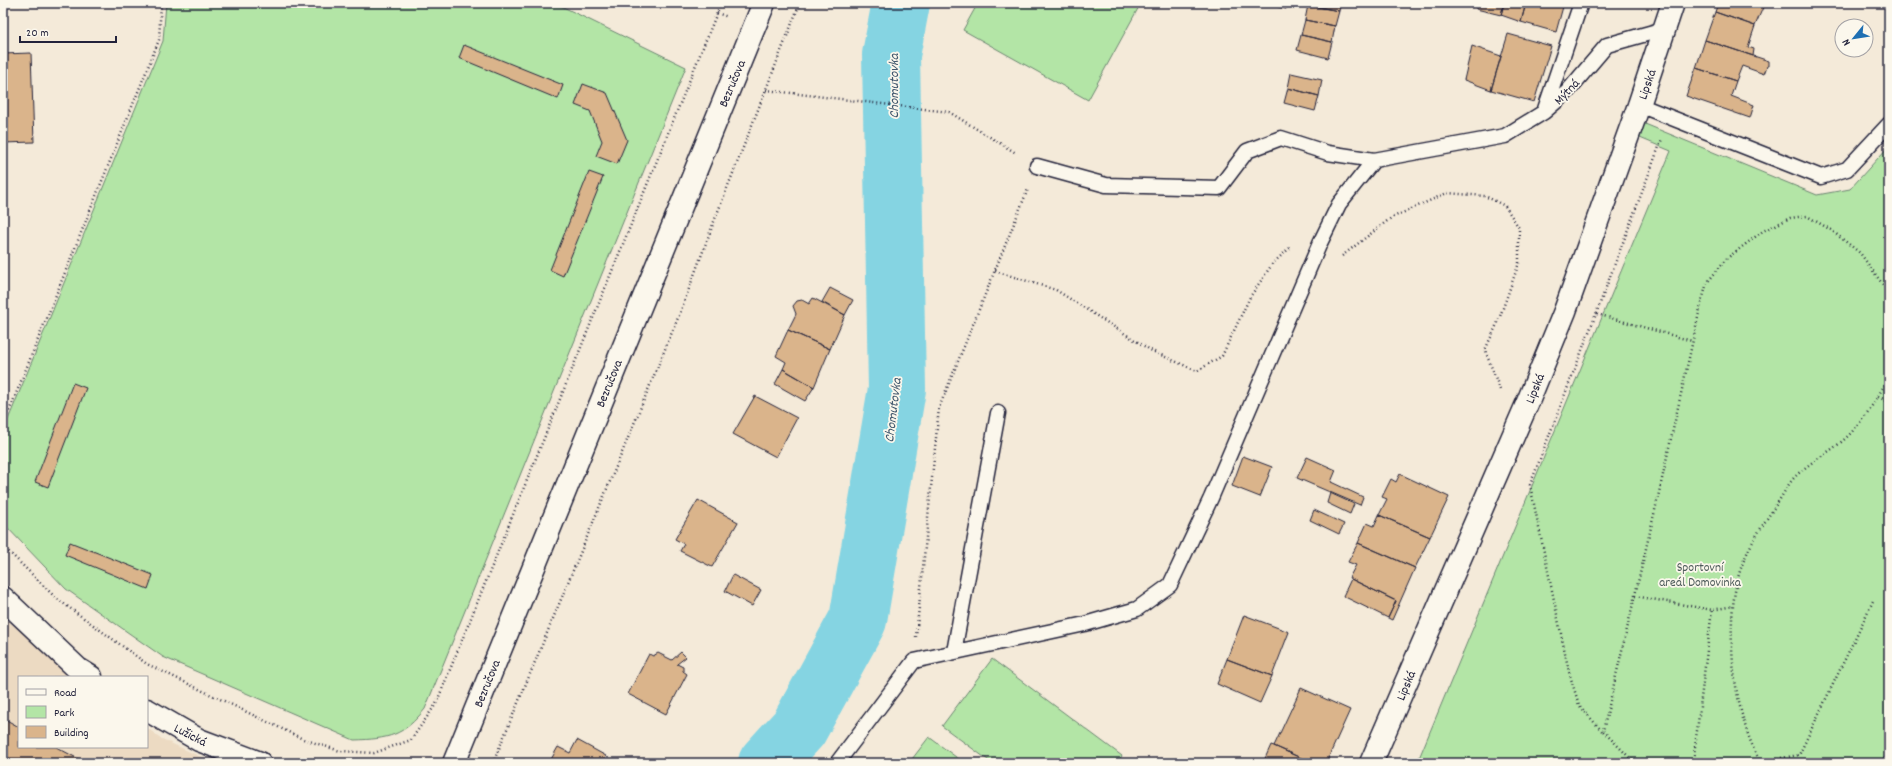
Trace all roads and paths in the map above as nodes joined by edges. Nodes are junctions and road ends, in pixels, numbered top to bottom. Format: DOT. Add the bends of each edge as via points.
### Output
graph roads {
  1 [pos="161,3"];
  2 [pos="721,3"];
  3 [pos="764,3"];
  4 [pos="800,3"];
  5 [pos="1581,3"];
  6 [pos="1673,3"];
  7 [pos="1664,29"];
  8 [pos="766,90"];
  9 [pos="1639,105"];
  10 [pos="1544,112"];
  11 [pos="1669,116"];
  12 [pos="1889,124"];
  13 [pos="1374,160"];
  14 [pos="1037,166"];
  15 [pos="1320,243"];
  16 [pos="995,271"];
  17 [pos="1889,293"];
  18 [pos="1596,314"];
  19 [pos="1692,341"];
  20 [pos="1889,376"];
  21 [pos="1878,397"];
  22 [pos="1889,402"];
  23 [pos="1527,404"];
  24 [pos="998,413"];
  25 [pos="3,426"];
  26 [pos="3,546"];
  27 [pos="1634,596"];
  28 [pos="3,598"];
  29 [pos="1873,601"];
  30 [pos="1733,606"];
  31 [pos="1712,610"];
  32 [pos="954,652"];
  33 [pos="914,661"];
  34 [pos="89,676"];
  35 [pos="148,711"];
  36 [pos="1603,731"];
  37 [pos="1781,758"];
  38 [pos="260,763"];
  39 [pos="454,763"];
  40 [pos="493,763"];
  41 [pos="837,763"];
  42 [pos="1372,763"];
  43 [pos="1636,763"];
  44 [pos="1693,763"];
  45 [pos="1761,763"];
  1 -- 25 [label="path" via="159,40"];
  2 -- 26 [label="path" via="436,704 411,740 374,753 340,751 303,739 147,664 56,598"];
  3 -- 39 [label="street, Bezručova"];
  4 -- 8 [label="path"];
  5 -- 10 [label="lane, Mýtná"];
  6 -- 7 [label="street, Lipská"];
  7 -- 9 [label="street, Lipská"];
  7 -- 10 [label="lane, Mýtná" via="1607,45 1567,92"];
  8 -- 14 [label="path" via="949,112"];
  8 -- 40 [label="path" via="680,313"];
  9 -- 11 [label="lane"];
  9 -- 23 [label="street, Lipská" via="1565,311"];
  10 -- 13 [label="lane" via="1505,136"];
  11 -- 12 [label="lane" via="1821,177 1847,169"];
  11 -- 18 [label="path"];
  13 -- 14 [label="lane" via="1328,153 1281,138 1247,151 1219,188 1106,185"];
  13 -- 15 [label="lane" via="1339,204"];
  14 -- 16 [label="path"];
  15 -- 16 [label="path" via="1299,240 1273,263 1250,297 1222,356 1197,371 1152,351 1056,290"];
  15 -- 23 [label="path" via="1342,256 1390,218 1447,193 1485,196 1505,206 1519,228 1519,264 1485,350 1500,390"];
  15 -- 32 [label="lane" via="1211,498 1170,585 1137,609 1085,624"];
  16 -- 33 [label="path" via="939,408"];
  17 -- 19 [label="path" via="1860,253 1831,230 1807,216 1790,218 1763,231 1726,259 1708,282"];
  18 -- 19 [label="path"];
  18 -- 36 [label="path" via="1530,485 1569,672 1579,705"];
  19 -- 27 [label="path"];
  20 -- 21 [label="path"];
  21 -- 22 [label="path"];
  21 -- 30 [label="path" via="1850,434 1794,479 1760,529 1740,571"];
  23 -- 42 [label="street, Lipská"];
  24 -- 32 [label="lane"];
  27 -- 31 [label="path"];
  27 -- 36 [label="path"];
  28 -- 34 [label="street" via="78,669"];
  29 -- 37 [label="path" via="1799,755"];
  30 -- 31 [label="path"];
  30 -- 45 [label="path" via="1732,651 1740,710 1752,749"];
  31 -- 44 [label="path"];
  32 -- 33 [label="lane"];
  33 -- 41 [label="lane"];
  35 -- 38 [label="street, Lužická" via="199,740"];
  36 -- 43 [label="path"];
}
